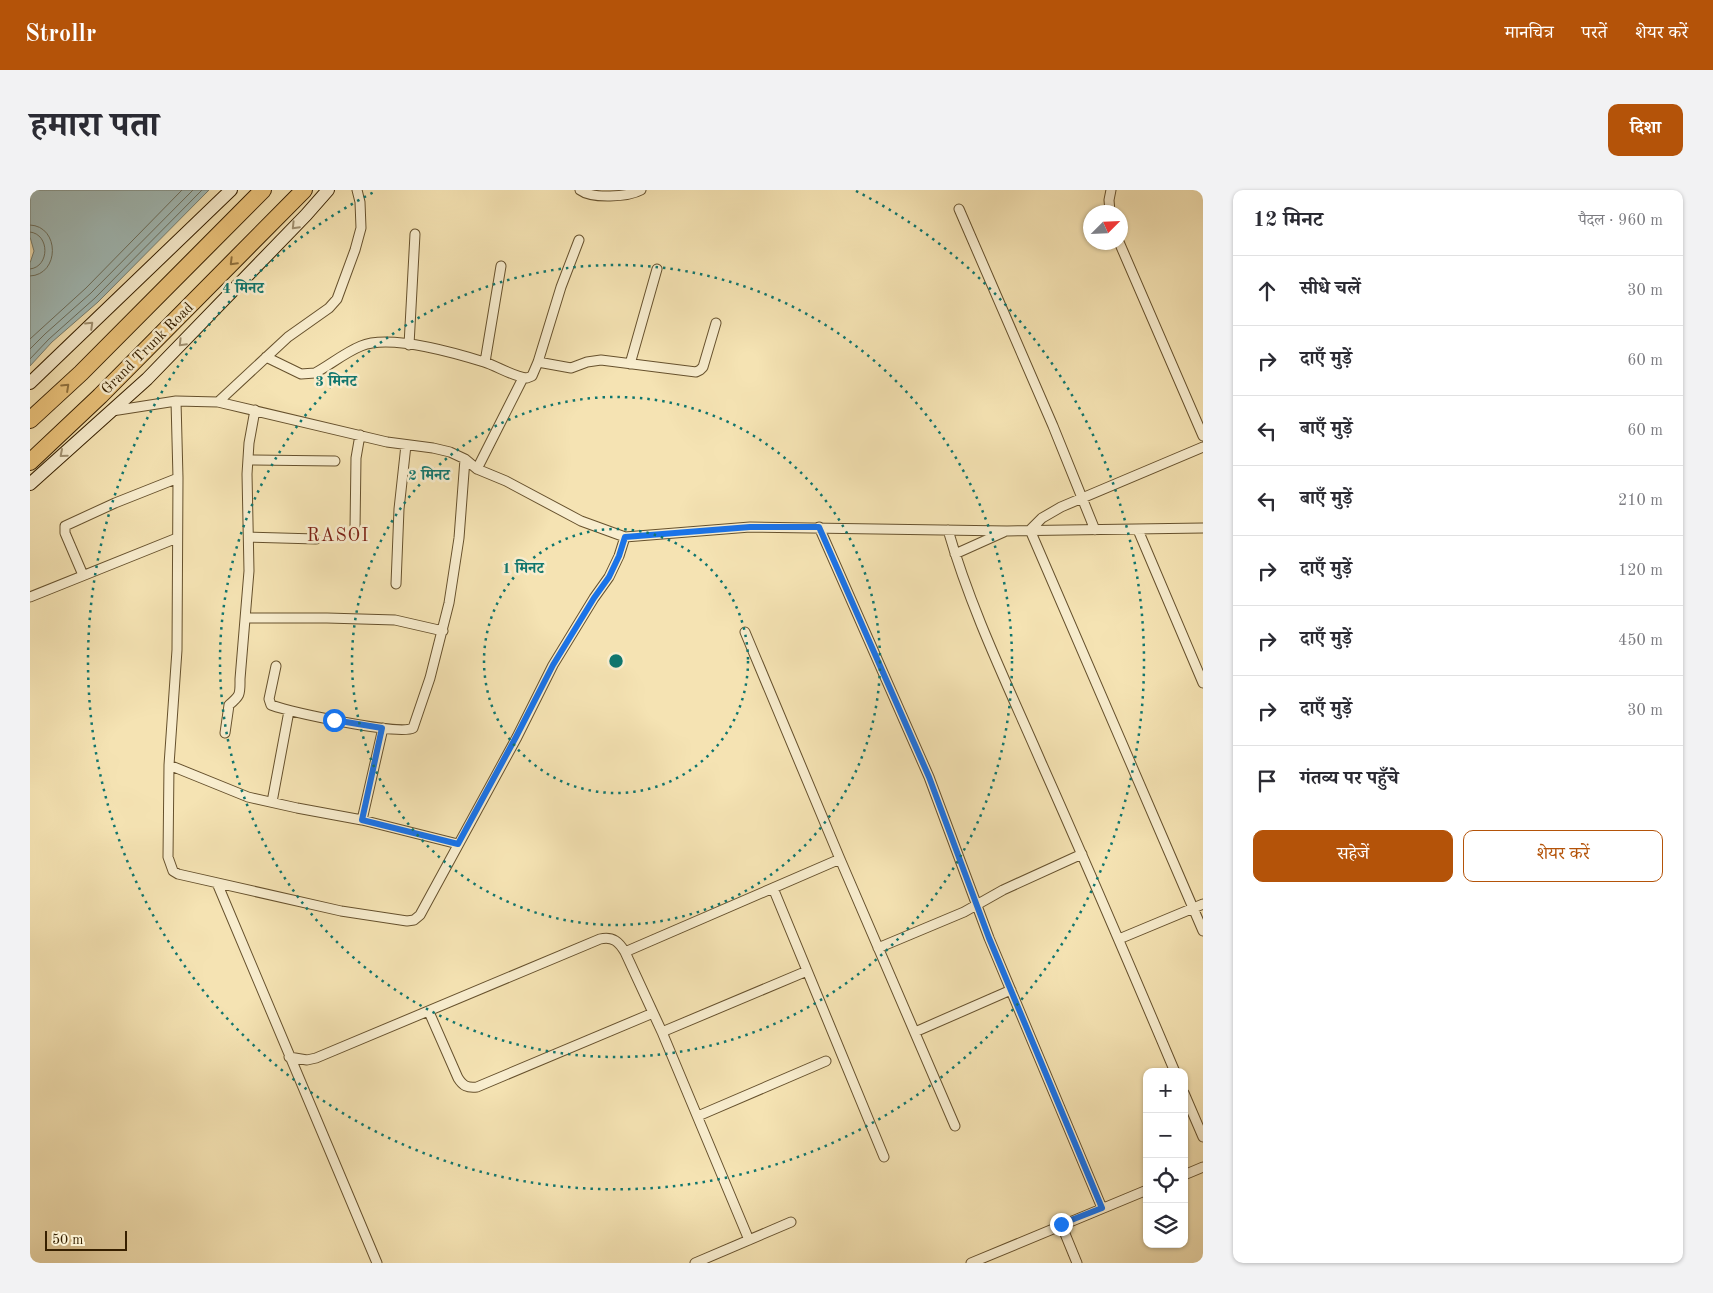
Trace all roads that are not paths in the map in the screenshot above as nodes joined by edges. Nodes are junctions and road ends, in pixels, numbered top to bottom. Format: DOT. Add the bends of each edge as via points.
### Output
graph roads {
  1 [pos="231,190"];
  2 [pos="263,190"];
  3 [pos="304,190"];
  4 [pos="328,190"];
  5 [pos="357,190"];
  6 [pos="580,190"];
  7 [pos="641,190"];
  8 [pos="1111,190"];
  9 [pos="1109,205"];
  10 [pos="959,208"];
  11 [pos="415,234"];
  12 [pos="578,240"];
  13 [pos="1123,250"];
  14 [pos="500,266"];
  15 [pos="657,269"];
  16 [pos="716,322"];
  17 [pos="409,345"];
  18 [pos="266,357"];
  19 [pos="485,362"];
  20 [pos="538,362"];
  21 [pos="630,364"];
  22 [pos="523,378"];
  23 [pos="30,383"];
  24 [pos="176,401"];
  25 [pos="218,402"];
  26 [pos="255,410"];
  27 [pos="111,411"];
  28 [pos="30,420"];
  29 [pos="360,435"];
  30 [pos="1203,436"];
  31 [pos="406,445"];
  32 [pos="1203,447"];
  33 [pos="464,459"];
  34 [pos="248,460"];
  35 [pos="335,461"];
  36 [pos="30,462"];
  37 [pos="477,469"];
  38 [pos="178,478"];
  39 [pos="30,484"];
  40 [pos="1082,499"];
  41 [pos="819,527"];
  42 [pos="1203,528"];
  43 [pos="355,529"];
  44 [pos="948,530"];
  45 [pos="1030,530"];
  46 [pos="1095,530"];
  47 [pos="1138,530"];
  48 [pos="1007,531"];
  49 [pos="249,537"];
  50 [pos="625,537"];
  51 [pos="177,538"];
  52 [pos="316,539"];
  53 [pos="955,554"];
  54 [pos="83,575"];
  55 [pos="396,584"];
  56 [pos="30,597"];
  57 [pos="246,618"];
  58 [pos="443,631"];
  59 [pos="745,632"];
  60 [pos="276,666"];
  61 [pos="1203,683"];
  62 [pos="289,711"];
  63 [pos="382,728"];
  64 [pos="225,733"];
  65 [pos="169,764"];
  66 [pos="272,802"];
  67 [pos="362,820"];
  68 [pos="458,844"];
  69 [pos="1082,854"];
  70 [pos="840,859"];
  71 [pos="217,883"];
  72 [pos="773,888"];
  73 [pos="1203,904"];
  74 [pos="976,905"];
  75 [pos="1193,908"];
  76 [pos="1203,931"];
  77 [pos="1119,939"];
  78 [pos="878,948"];
  79 [pos="625,952"];
  80 [pos="807,971"];
  81 [pos="1011,990"];
  82 [pos="429,1012"];
  83 [pos="654,1013"];
  84 [pos="662,1032"];
  85 [pos="914,1032"];
  86 [pos="289,1058"];
  87 [pos="826,1061"];
  88 [pos="1173,1068"];
  89 [pos="1188,1102"];
  90 [pos="698,1116"];
  91 [pos="955,1126"];
  92 [pos="1203,1137"];
  93 [pos="884,1157"];
  94 [pos="1203,1167"];
  95 [pos="1188,1173"];
  96 [pos="1143,1192"];
  97 [pos="1102,1208"];
  98 [pos="791,1222"];
  99 [pos="1061,1224"];
  100 [pos="749,1240"];
  101 [pos="715,1259"];
  102 [pos="376,1263"];
  103 [pos="694,1263"];
  104 [pos="970,1263"];
  105 [pos="1077,1263"];
  23 -- 1 [label="street, one-way"];
  28 -- 2 [label="highway, Grand Trunk Road, one-way"];
  3 -- 36 [label="highway, Grand Trunk Road, one-way"];
  4 -- 27 [label="street, one-way" via="147,380"];
  5 -- 18 [label="street" via="361,228 337,299"];
  6 -- 7 [label="street" via="588,195 625,196"];
  8 -- 9 [label="street"];
  10 -- 40 [label="street"];
  11 -- 17 [label="street"];
  12 -- 20 [label="street"];
  13 -- 30 [label="street"];
  14 -- 19 [label="street"];
  15 -- 21 [label="street"];
  16 -- 21 [label="street" via="700,370 689,372"];
  17 -- 18 [label="street" via="382,342 363,345 307,375"];
  17 -- 19 [label="street"];
  18 -- 25 [label="street"];
  19 -- 22 [label="street"];
  20 -- 21 [label="street" via="571,368 593,360"];
  20 -- 22 [label="street" via="532,376"];
  22 -- 37 [label="street"];
  24 -- 25 [label="street"];
  24 -- 27 [label="street"];
  24 -- 38 [label="street"];
  25 -- 26 [label="street"];
  26 -- 29 [label="street"];
  26 -- 34 [label="street"];
  27 -- 39 [label="street, one-way"];
  29 -- 31 [label="street"];
  29 -- 43 [label="street" via="356,458"];
  31 -- 33 [label="street" via="450,452"];
  31 -- 55 [label="street" via="398,509"];
  32 -- 40 [label="street"];
  33 -- 37 [label="street"];
  33 -- 58 [label="street" via="457,554"];
  34 -- 35 [label="street"];
  34 -- 49 [label="street"];
  37 -- 50 [label="street" via="581,521"];
  38 -- 51 [label="street"];
  38 -- 54 [label="street" via="65,526"];
  40 -- 45 [label="street" via="1042,518"];
  40 -- 46 [label="street"];
  41 -- 44 [label="street"];
  41 -- 50 [label="street" via="750,527"];
  41 -- 74 [label="street" via="929,777"];
  42 -- 47 [label="street"];
  44 -- 48 [label="street"];
  44 -- 53 [label="street"];
  45 -- 46 [label="street"];
  45 -- 48 [label="street"];
  45 -- 75 [label="street"];
  46 -- 47 [label="street"];
  47 -- 61 [label="street"];
  48 -- 53 [label="street"];
  49 -- 52 [label="street"];
  49 -- 57 [label="street"];
  50 -- 68 [label="street" via="609,577 553,665"];
  51 -- 54 [label="street"];
  51 -- 65 [label="street" via="176,650"];
  53 -- 69 [label="street" via="998,663"];
  54 -- 56 [label="street"];
  57 -- 58 [label="street" via="395,620"];
  57 -- 64 [label="street" via="240,695 229,705"];
  58 -- 63 [label="street" via="413,728 404,731"];
  59 -- 70 [label="street"];
  60 -- 62 [label="street" via="269,704"];
  62 -- 63 [label="street"];
  62 -- 66 [label="street"];
  63 -- 67 [label="street"];
  65 -- 66 [label="street" via="248,796"];
  65 -- 71 [label="street" via="168,858 173,871"];
  66 -- 67 [label="street"];
  67 -- 68 [label="street"];
  68 -- 71 [label="street" via="420,915 414,920 332,909"];
  69 -- 74 [label="street"];
  69 -- 77 [label="street"];
  70 -- 72 [label="street"];
  70 -- 78 [label="street"];
  71 -- 86 [label="street"];
  72 -- 79 [label="street"];
  72 -- 80 [label="street"];
  73 -- 75 [label="street"];
  74 -- 78 [label="street"];
  74 -- 81 [label="street"];
  75 -- 76 [label="street"];
  75 -- 77 [label="street"];
  77 -- 88 [label="street"];
  78 -- 85 [label="street"];
  79 -- 82 [label="street" via="615,939 600,939"];
  79 -- 83 [label="street"];
  80 -- 84 [label="street"];
  80 -- 93 [label="street"];
  81 -- 85 [label="street"];
  81 -- 97 [label="street"];
  82 -- 83 [label="street" via="458,1078 469,1088"];
  82 -- 86 [label="street" via="316,1058"];
  83 -- 84 [label="street"];
  84 -- 90 [label="street"];
  85 -- 91 [label="street"];
  86 -- 102 [label="street"];
  87 -- 90 [label="street"];
  89 -- 92 [label="street"];
  90 -- 100 [label="street"];
  94 -- 95 [label="street"];
  96 -- 97 [label="street"];
  97 -- 99 [label="street"];
  98 -- 100 [label="street"];
  99 -- 104 [label="street"];
  99 -- 105 [label="street"];
  100 -- 101 [label="street"];
  101 -- 103 [label="street"];
}
